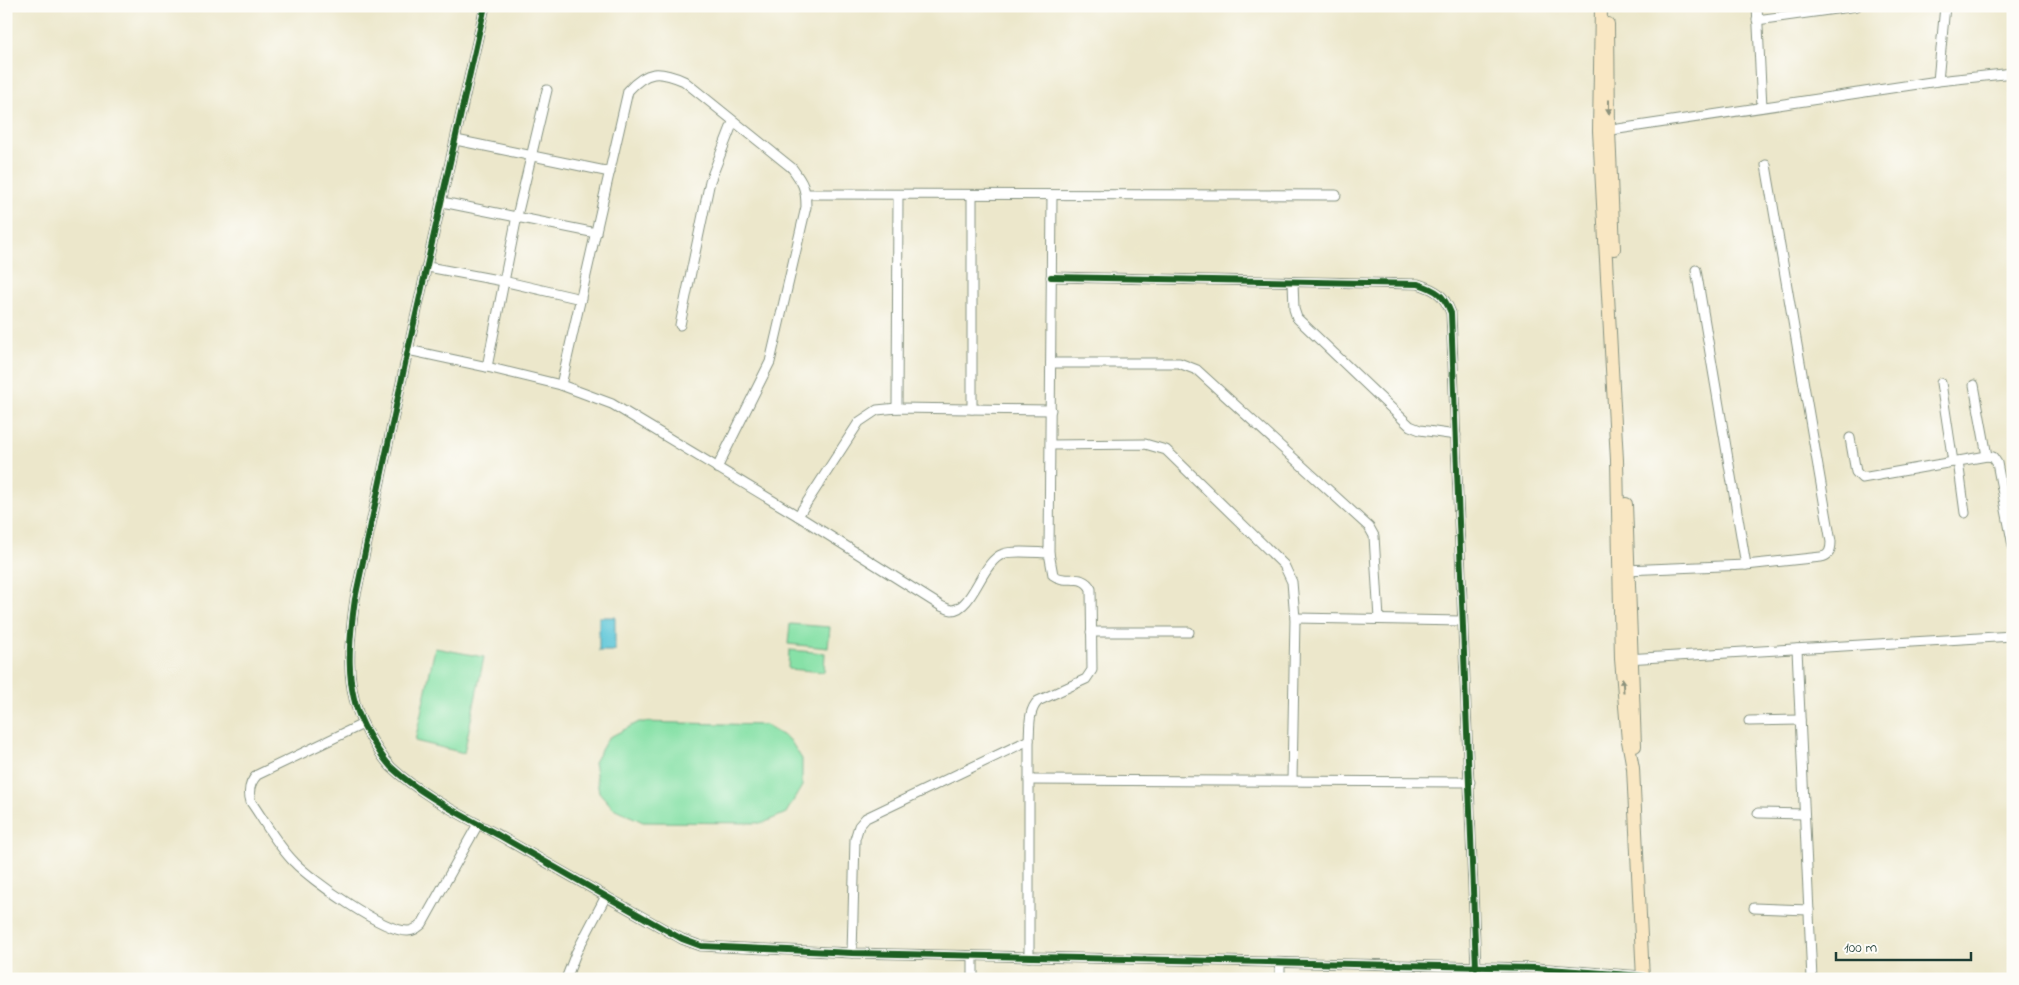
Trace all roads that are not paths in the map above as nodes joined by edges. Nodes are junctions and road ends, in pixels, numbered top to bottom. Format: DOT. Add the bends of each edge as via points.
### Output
graph roads {
  1 [pos="485,6"];
  2 [pos="1601,6"];
  3 [pos="1608,6"];
  4 [pos="1757,6"];
  5 [pos="1857,6"];
  6 [pos="1945,6"];
  7 [pos="1757,20"];
  8 [pos="2013,73"];
  9 [pos="1938,81"];
  10 [pos="547,90"];
  11 [pos="1762,106"];
  12 [pos="733,122"];
  13 [pos="1604,131"];
  14 [pos="456,140"];
  15 [pos="531,156"];
  16 [pos="1766,164"];
  17 [pos="610,172"];
  18 [pos="806,194"];
  19 [pos="898,195"];
  20 [pos="972,195"];
  21 [pos="1336,195"];
  22 [pos="1052,196"];
  23 [pos="442,202"];
  24 [pos="517,216"];
  25 [pos="596,232"];
  26 [pos="428,267"];
  27 [pos="1696,270"];
  28 [pos="1051,278"];
  29 [pos="503,281"];
  30 [pos="1293,282"];
  31 [pos="581,299"];
  32 [pos="680,325"];
  33 [pos="408,350"];
  34 [pos="1051,363"];
  35 [pos="487,367"];
  36 [pos="1941,383"];
  37 [pos="561,385"];
  38 [pos="1974,385"];
  39 [pos="897,408"];
  40 [pos="972,409"];
  41 [pos="1051,410"];
  42 [pos="1456,435"];
  43 [pos="1850,438"];
  44 [pos="1051,446"];
  45 [pos="1987,456"];
  46 [pos="1956,461"];
  47 [pos="717,468"];
  48 [pos="1966,513"];
  49 [pos="798,516"];
  50 [pos="2013,546"];
  51 [pos="1049,553"];
  52 [pos="1746,565"];
  53 [pos="1624,570"];
  54 [pos="1294,618"];
  55 [pos="1379,619"];
  56 [pos="1462,621"];
  57 [pos="1092,632"];
  58 [pos="1189,632"];
  59 [pos="2013,636"];
  60 [pos="1797,649"];
  61 [pos="1627,658"];
  62 [pos="1800,720"];
  63 [pos="1749,721"];
  64 [pos="363,724"];
  65 [pos="1029,740"];
  66 [pos="1029,780"];
  67 [pos="1292,780"];
  68 [pos="1470,782"];
  69 [pos="1758,813"];
  70 [pos="1804,814"];
  71 [pos="478,824"];
  72 [pos="606,896"];
  73 [pos="1754,908"];
  74 [pos="1809,910"];
  75 [pos="852,953"];
  76 [pos="973,956"];
  77 [pos="1029,957"];
  78 [pos="1280,963"];
  79 [pos="1476,968"];
  80 [pos="1643,977"];
  81 [pos="566,979"];
  82 [pos="973,979"];
  83 [pos="1280,979"];
  84 [pos="1812,979"];
  1 -- 14 [label="street"];
  2 -- 13 [label="main road"];
  3 -- 13 [label="main road, one-way"];
  4 -- 7 [label="street"];
  5 -- 7 [label="street"];
  6 -- 9 [label="street"];
  7 -- 11 [label="street"];
  8 -- 9 [label="street"];
  9 -- 11 [label="street"];
  10 -- 15 [label="street"];
  11 -- 13 [label="street"];
  12 -- 17 [label="street" via="684,81 656,73 640,78 628,91"];
  12 -- 18 [label="street" via="792,168 804,184"];
  12 -- 32 [label="street" via="710,181"];
  13 -- 53 [label="main road"];
  14 -- 15 [label="street"];
  14 -- 23 [label="street"];
  15 -- 17 [label="street"];
  15 -- 24 [label="street"];
  16 -- 52 [label="street" via="1831,544 1830,552 1825,556"];
  17 -- 25 [label="street"];
  18 -- 19 [label="street"];
  18 -- 47 [label="street" via="806,207 770,362"];
  19 -- 20 [label="street"];
  19 -- 39 [label="street"];
  20 -- 22 [label="street"];
  20 -- 40 [label="street"];
  21 -- 22 [label="street"];
  22 -- 28 [label="street"];
  23 -- 24 [label="street"];
  23 -- 26 [label="street"];
  24 -- 25 [label="street"];
  24 -- 29 [label="street"];
  25 -- 31 [label="street"];
  26 -- 29 [label="street"];
  26 -- 33 [label="street"];
  27 -- 52 [label="street"];
  28 -- 30 [label="street"];
  28 -- 34 [label="street"];
  29 -- 31 [label="street"];
  29 -- 35 [label="street"];
  30 -- 42 [label="street" via="1297,318 1410,426"];
  30 -- 42 [label="street" via="1418,284 1439,293 1451,313"];
  31 -- 37 [label="street"];
  33 -- 35 [label="street"];
  33 -- 64 [label="street" via="351,626 352,690"];
  34 -- 41 [label="street"];
  34 -- 55 [label="street" via="1179,363 1197,370 1369,527 1374,536"];
  35 -- 37 [label="street"];
  36 -- 46 [label="street"];
  37 -- 47 [label="street" via="612,404"];
  38 -- 45 [label="street"];
  39 -- 40 [label="street"];
  39 -- 49 [label="street" via="877,410 859,422"];
  40 -- 41 [label="street"];
  41 -- 44 [label="street"];
  42 -- 56 [label="street"];
  43 -- 46 [label="street" via="1856,472 1862,478"];
  44 -- 51 [label="street"];
  44 -- 54 [label="street" via="1145,444 1166,450 1284,565 1292,582"];
  45 -- 46 [label="street"];
  45 -- 50 [label="street" via="1997,462"];
  46 -- 48 [label="street"];
  47 -- 49 [label="street"];
  49 -- 51 [label="street" via="952,610 961,606 992,561 1003,553"];
  51 -- 57 [label="street" via="1053,575 1083,580 1092,590"];
  52 -- 53 [label="street"];
  53 -- 61 [label="main road"];
  54 -- 55 [label="street"];
  54 -- 67 [label="street"];
  55 -- 56 [label="street"];
  56 -- 68 [label="street"];
  57 -- 58 [label="street"];
  57 -- 65 [label="street" via="1090,676 1033,706"];
  59 -- 60 [label="street"];
  60 -- 61 [label="street"];
  60 -- 62 [label="street"];
  61 -- 80 [label="main road" via="1626,720 1633,768"];
  62 -- 63 [label="street"];
  62 -- 70 [label="street"];
  64 -- 71 [label="street" via="390,766 416,788"];
  64 -- 71 [label="street" via="252,779 251,802 294,862 336,896 392,928 414,930 422,924"];
  65 -- 66 [label="street"];
  65 -- 75 [label="street" via="866,818 859,826 855,839"];
  66 -- 67 [label="street"];
  66 -- 77 [label="street"];
  67 -- 68 [label="street"];
  68 -- 79 [label="street"];
  69 -- 70 [label="street"];
  70 -- 74 [label="street"];
  71 -- 72 [label="street"];
  72 -- 75 [label="street" via="682,939 701,946"];
  72 -- 81 [label="street"];
  73 -- 74 [label="street"];
  74 -- 84 [label="street"];
  75 -- 76 [label="street"];
  76 -- 77 [label="street"];
  76 -- 82 [label="street"];
  77 -- 78 [label="street"];
  78 -- 79 [label="street"];
  78 -- 83 [label="street"];
  79 -- 80 [label="street" via="1536,968"];
}
